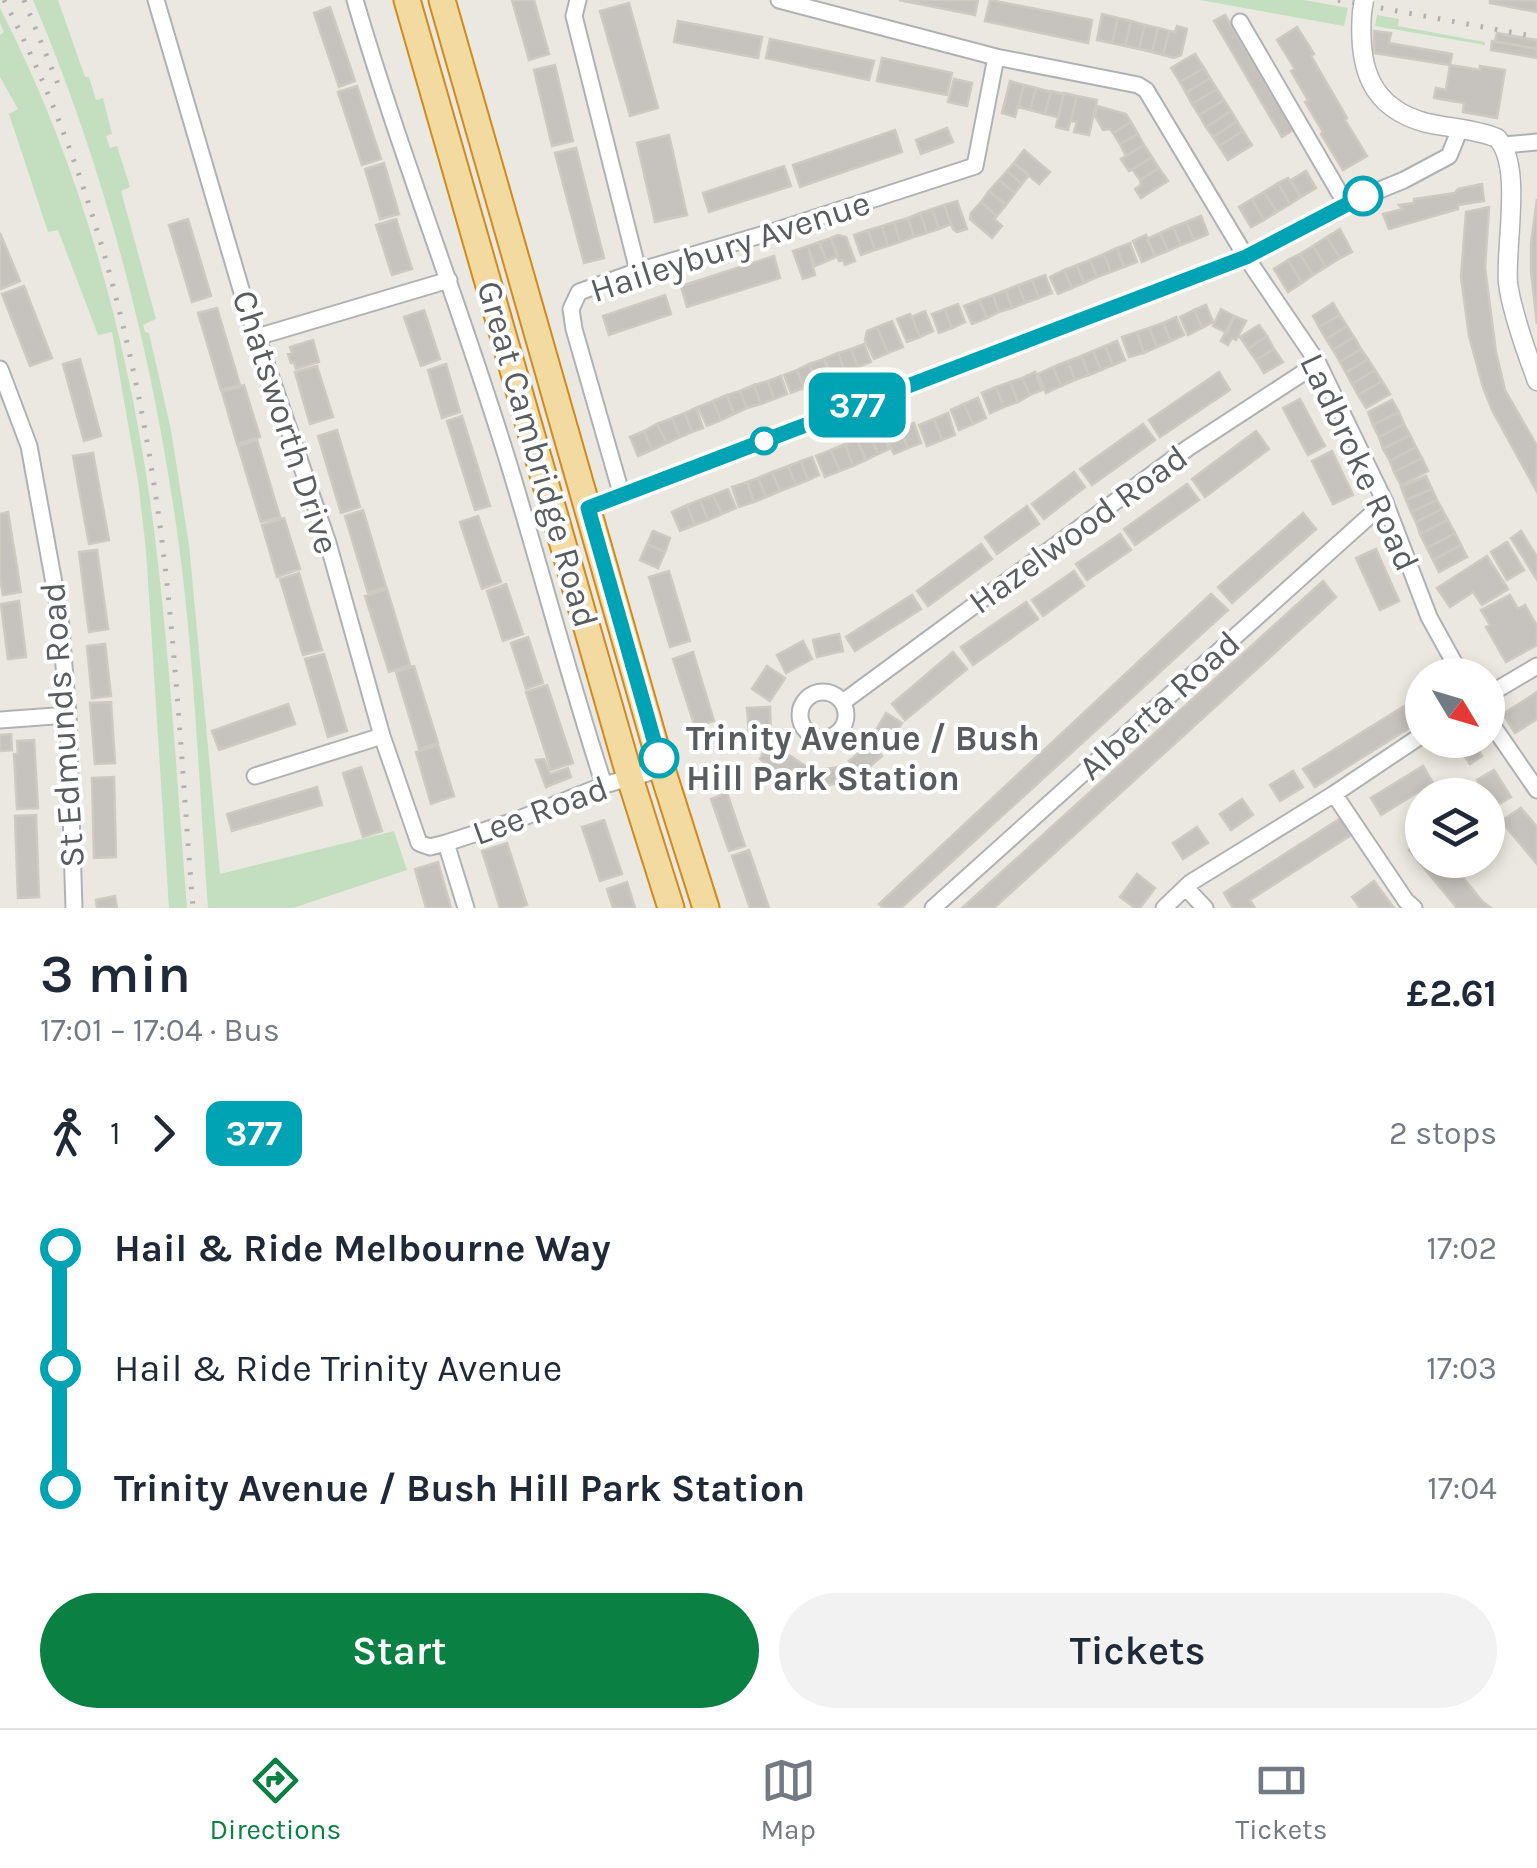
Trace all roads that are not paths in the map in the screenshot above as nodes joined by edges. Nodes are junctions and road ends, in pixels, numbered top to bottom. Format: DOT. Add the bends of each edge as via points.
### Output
graph roads {
  1 [pos="156,0"];
  2 [pos="355,0"];
  3 [pos="407,0"];
  4 [pos="442,0"];
  5 [pos="578,0"];
  6 [pos="779,0"];
  7 [pos="1363,6"];
  8 [pos="1240,22"];
  9 [pos="996,57"];
  10 [pos="1460,130"];
  11 [pos="1537,142"];
  12 [pos="1504,146"];
  13 [pos="1346,204"];
  14 [pos="1246,257"];
  15 [pos="638,271"];
  16 [pos="449,280"];
  17 [pos="258,337"];
  18 [pos="1318,363"];
  19 [pos="0,369"];
  20 [pos="1537,381"];
  21 [pos="622,496"];
  22 [pos="1385,502"];
  23 [pos="588,508"];
  24 [pos="584,616"];
  25 [pos="1452,658"];
  26 [pos="1537,666"];
  27 [pos="1505,684"];
  28 [pos="843,702"];
  29 [pos="68,715"];
  30 [pos="0,720"];
  31 [pos="382,736"];
  32 [pos="1505,744"];
  33 [pos="1405,746"];
  34 [pos="662,768"];
  35 [pos="254,776"];
  36 [pos="630,778"];
  37 [pos="604,786"];
  38 [pos="1537,790"];
  39 [pos="1334,794"];
  40 [pos="419,844"];
  41 [pos="446,844"];
  42 [pos="1186,888"];
  43 [pos="74,908"];
  44 [pos="466,908"];
  45 [pos="672,908"];
  46 [pos="706,908"];
  47 [pos="933,908"];
  48 [pos="1164,908"];
  49 [pos="1205,908"];
  50 [pos="1414,908"];
  1 -- 17 [label="street, Chatsworth Drive"];
  2 -- 16 [label="street"];
  3 -- 24 [label="highway, Great Cambridge Road"];
  4 -- 23 [label="highway, Great Cambridge Road"];
  5 -- 15 [label="street" via="574,16"];
  6 -- 9 [label="street, Ladbroke Road"];
  7 -- 10 [label="street" via="1363,65 1376,90 1412,118"];
  8 -- 13 [label="street"];
  9 -- 14 [label="street, Ladbroke Road" via="1146,90"];
  9 -- 15 [label="street, Haileybury Avenue" via="975,166"];
  10 -- 12 [label="street" via="1489,135"];
  10 -- 13 [label="street" via="1450,156"];
  11 -- 12 [label="street"];
  12 -- 20 [label="street" via="1512,176 1508,287"];
  13 -- 14 [label="street"];
  14 -- 18 [label="street, Ladbroke Road"];
  14 -- 21 [label="street"];
  15 -- 21 [label="street, Haileybury Avenue" via="584,288 571,310"];
  16 -- 17 [label="street"];
  16 -- 37 [label="street"];
  17 -- 31 [label="street, Chatsworth Drive" via="328,544"];
  18 -- 22 [label="street, Ladbroke Road"];
  18 -- 28 [label="street, Hazelwood Road" via="1188,448"];
  19 -- 29 [label="street, St Edmunds Road" via="28,446 47,539"];
  21 -- 23 [label="street"];
  22 -- 25 [label="street, Ladbroke Road"];
  22 -- 47 [label="street, Alberta Road"];
  23 -- 24 [label="highway" via="578,510 572,528"];
  23 -- 34 [label="highway, Great Cambridge Road"];
  24 -- 36 [label="highway, Great Cambridge Road"];
  26 -- 27 [label="street"];
  29 -- 30 [label="street"];
  29 -- 43 [label="street, St Edmunds Road"];
  31 -- 35 [label="street"];
  31 -- 40 [label="street, Chatsworth Drive"];
  32 -- 38 [label="street"];
  33 -- 39 [label="street"];
  34 -- 36 [label="street, Lee Road"];
  34 -- 46 [label="highway, Great Cambridge Road"];
  36 -- 37 [label="street, Lee Road"];
  36 -- 45 [label="highway, Great Cambridge Road"];
  37 -- 41 [label="street, Lee Road"];
  39 -- 42 [label="street"];
  39 -- 50 [label="street"];
  40 -- 41 [label="street, Lee Road"];
  41 -- 44 [label="street"];
  42 -- 48 [label="street"];
  42 -- 49 [label="street"];
}
